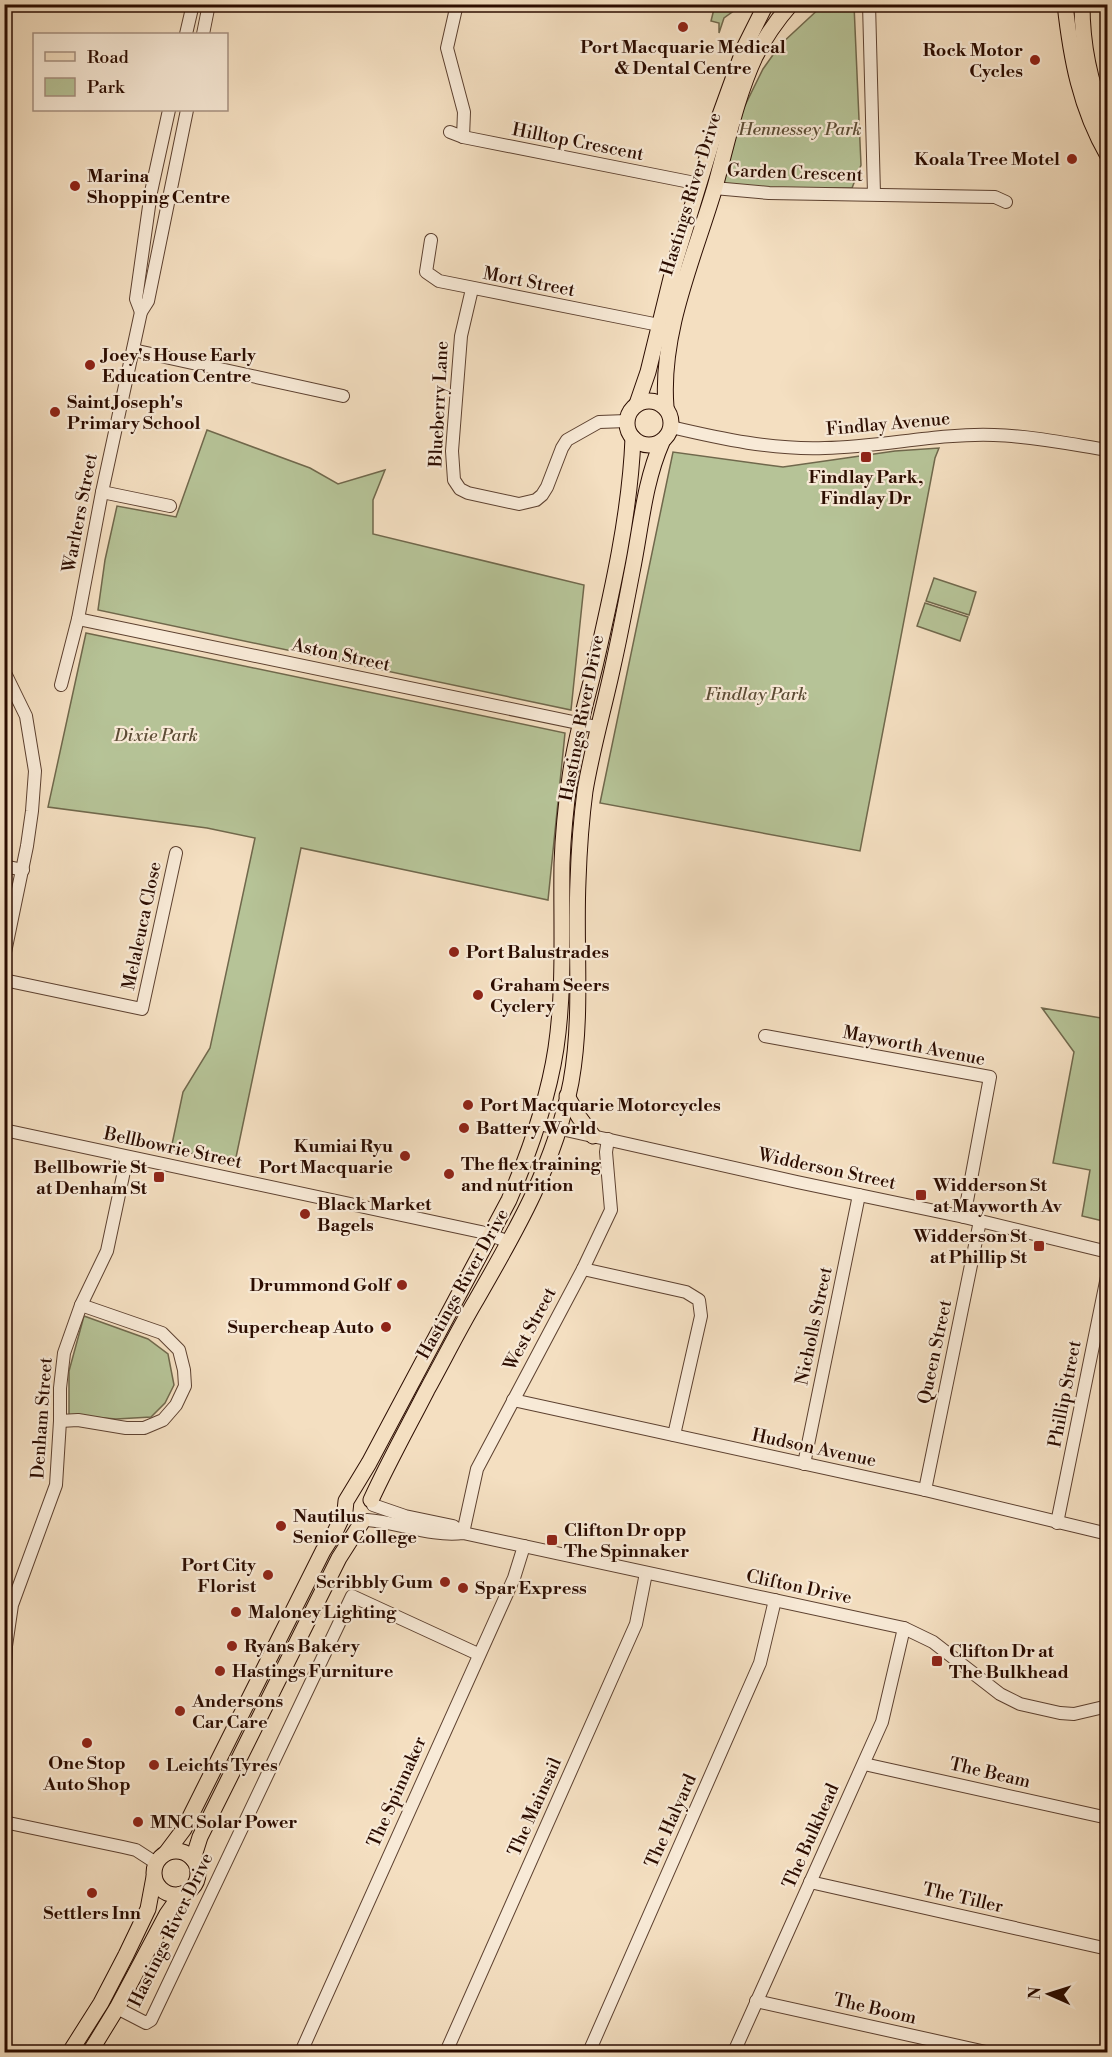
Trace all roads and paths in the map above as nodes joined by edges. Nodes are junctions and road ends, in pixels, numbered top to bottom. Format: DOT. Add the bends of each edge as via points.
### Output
graph roads {
  1 [pos="193,4"];
  2 [pos="209,4"];
  3 [pos="457,4"];
  4 [pos="766,4"];
  5 [pos="791,4"];
  6 [pos="869,4"];
  7 [pos="1065,4"];
  8 [pos="1082,4"];
  9 [pos="186,33"];
  10 [pos="203,33"];
  11 [pos="169,111"];
  12 [pos="187,111"];
  13 [pos="1107,125"];
  14 [pos="450,132"];
  15 [pos="463,137"];
  16 [pos="1107,156"];
  17 [pos="707,186"];
  18 [pos="874,194"];
  19 [pos="1006,202"];
  20 [pos="431,240"];
  21 [pos="472,289"];
  22 [pos="141,312"];
  23 [pos="659,325"];
  24 [pos="134,350"];
  25 [pos="343,396"];
  26 [pos="637,404"];
  27 [pos="666,407"];
  28 [pos="627,420"];
  29 [pos="671,427"];
  30 [pos="633,438"];
  31 [pos="662,442"];
  32 [pos="1107,450"];
  33 [pos="102,492"];
  34 [pos="170,506"];
  35 [pos="78,619"];
  36 [pos="4,671"];
  37 [pos="61,685"];
  38 [pos="580,723"];
  39 [pos="597,726"];
  40 [pos="176,853"];
  41 [pos="4,866"];
  42 [pos="23,870"];
  43 [pos="4,957"];
  44 [pos="4,980"];
  45 [pos="765,1036"];
  46 [pos="567,1096"];
  47 [pos="539,1124"];
  48 [pos="559,1128"];
  49 [pos="4,1130"];
  50 [pos="601,1137"];
  51 [pos="127,1157"];
  52 [pos="859,1195"];
  53 [pos="964,1217"];
  54 [pos="981,1221"];
  55 [pos="490,1234"];
  56 [pos="510,1242"];
  57 [pos="1107,1252"];
  58 [pos="583,1269"];
  59 [pos="1107,1272"];
  60 [pos="81,1305"];
  61 [pos="513,1400"];
  62 [pos="60,1421"];
  63 [pos="674,1435"];
  64 [pos="804,1464"];
  65 [pos="926,1490"];
  66 [pos="372,1502"];
  67 [pos="347,1504"];
  68 [pos="364,1521"];
  69 [pos="1057,1523"];
  70 [pos="463,1533"];
  71 [pos="1107,1534"];
  72 [pos="524,1546"];
  73 [pos="646,1573"];
  74 [pos="775,1600"];
  75 [pos="903,1628"];
  76 [pos="478,1654"];
  77 [pos="1107,1706"];
  78 [pos="4,1720"];
  79 [pos="864,1764"];
  80 [pos="1107,1818"];
  81 [pos="4,1822"];
  82 [pos="193,1859"];
  83 [pos="159,1865"];
  84 [pos="810,1882"];
  85 [pos="181,1894"];
  86 [pos="1107,1949"];
  87 [pos="756,2001"];
  88 [pos="117,2008"];
  89 [pos="70,2052"];
  90 [pos="90,2052"];
  91 [pos="301,2052"];
  92 [pos="446,2052"];
  93 [pos="589,2052"];
  94 [pos="734,2052"];
  95 [pos="986,2052"];
  1 -- 9 [label="street"];
  2 -- 10 [label="street"];
  3 -- 15 [label="street" via="447,48 464,112"];
  4 -- 17 [label="main road, Hastings River Drive" via="745,46 720,116"];
  5 -- 17 [label="main road, Hastings River Drive" via="777,19 755,58"];
  6 -- 18 [label="street, Garden Crescent"];
  7 -- 16 [label="main road" via="1079,90"];
  8 -- 13 [label="main road" via="1086,62"];
  11 -- 22 [label="street, Warlters Street" via="151,192 136,299"];
  12 -- 22 [label="street, Warlters Street" via="148,301"];
  14 -- 15 [label="street, Hilltop Crescent"];
  15 -- 17 [label="street, Hilltop Crescent"];
  17 -- 18 [label="street, Garden Crescent" via="769,193"];
  17 -- 23 [label="main road, Hastings River Drive" via="675,262"];
  17 -- 27 [label="main road, Hastings River Drive" via="665,367"];
  18 -- 19 [label="street, Garden Crescent" via="995,197"];
  20 -- 21 [label="street, Mort Street" via="426,272 439,281"];
  21 -- 23 [label="street, Mort Street"];
  21 -- 28 [label="street, Blueberry Lane" via="461,336 453,451 454,480 460,489 519,504 536,500 547,487 567,440 600,422"];
  22 -- 24 [label="street, Warlters Street"];
  23 -- 26 [label="main road, Hastings River Drive"];
  24 -- 25 [label="street"];
  24 -- 33 [label="street, Warlters Street"];
  26 -- 27 [label="main road" via="652,401"];
  26 -- 28 [label="main road"];
  27 -- 29 [label="main road"];
  28 -- 30 [label="main road"];
  29 -- 31 [label="main road"];
  29 -- 32 [label="street, Findlay Avenue" via="791,448 994,435"];
  30 -- 31 [label="main road" via="649,446"];
  30 -- 38 [label="main road, Hastings River Drive" via="621,538"];
  31 -- 39 [label="main road, Hastings River Drive" via="648,478 613,666"];
  33 -- 34 [label="street"];
  33 -- 35 [label="street, Warlters Street"];
  35 -- 37 [label="street, Warlters Street"];
  35 -- 38 [label="street, Aston Street"];
  36 -- 42 [label="street" via="26,716 35,771"];
  38 -- 39 [label="street, Aston Street"];
  38 -- 47 [label="main road, Hastings River Drive" via="562,859 561,1006 556,1050"];
  39 -- 46 [label="main road, Hastings River Drive" via="581,834 579,1012"];
  40 -- 44 [label="street, Melaleuca Close" via="142,1010"];
  41 -- 42 [label="street"];
  42 -- 43 [label="street"];
  45 -- 53 [label="street, Mayworth Avenue" via="990,1077"];
  46 -- 48 [label="main road, Hastings River Drive"];
  46 -- 50 [label="main road" via="580,1119"];
  47 -- 48 [label="street, Widderson Street"];
  47 -- 55 [label="main road, Hastings River Drive" via="509,1200"];
  48 -- 50 [label="street, Widderson Street"];
  48 -- 56 [label="main road, Hastings River Drive" via="535,1192"];
  49 -- 51 [label="street, Bellbowrie Street"];
  50 -- 52 [label="street, Widderson Street"];
  50 -- 58 [label="street, West Street" via="611,1210"];
  51 -- 55 [label="street, Bellbowrie Street"];
  51 -- 60 [label="street, Denham Street" via="107,1251"];
  52 -- 53 [label="street, Widderson Street"];
  52 -- 64 [label="street, Nicholls Street"];
  53 -- 54 [label="street, Widderson Street"];
  54 -- 57 [label="street, Widderson Street"];
  54 -- 65 [label="street, Queen Street"];
  55 -- 56 [label="street, Bellbowrie Street"];
  55 -- 67 [label="main road, Hastings River Drive"];
  56 -- 66 [label="main road, Hastings River Drive" via="384,1471"];
  58 -- 61 [label="street, West Street"];
  58 -- 63 [label="street" via="686,1292 699,1300 701,1316"];
  59 -- 69 [label="street, Phillip Street"];
  60 -- 62 [label="street, Denham Street" via="64,1353"];
  60 -- 62 [label="street" via="162,1333 179,1350 185,1386 163,1420 144,1428"];
  61 -- 63 [label="street, Hudson Avenue"];
  61 -- 70 [label="street, West Street" via="477,1469"];
  62 -- 78 [label="street, Denham Street" via="56,1485 12,1605 6,1646"];
  63 -- 64 [label="street, Hudson Avenue"];
  64 -- 65 [label="street, Hudson Avenue"];
  65 -- 69 [label="street, Hudson Avenue"];
  66 -- 67 [label="main road" via="362,1494"];
  66 -- 68 [label="main road" via="373,1510"];
  66 -- 70 [label="street, Clifton Drive" via="405,1516 453,1526"];
  67 -- 68 [label="main road" via="351,1520"];
  67 -- 83 [label="main road, Hastings River Drive" via="184,1829"];
  68 -- 70 [label="street, Clifton Drive" via="450,1535"];
  68 -- 82 [label="main road, Hastings River Drive" via="339,1558 200,1837"];
  69 -- 71 [label="street, Hudson Avenue"];
  70 -- 72 [label="street, Clifton Drive"];
  72 -- 73 [label="street, Clifton Drive"];
  72 -- 76 [label="street, The Spinnaker"];
  73 -- 74 [label="street, Clifton Drive"];
  73 -- 92 [label="street, The Mainsail" via="636,1624"];
  74 -- 75 [label="street, Clifton Drive"];
  74 -- 93 [label="street, The Halyard" via="760,1663"];
  75 -- 77 [label="street, Clifton Drive" via="933,1642 1000,1694 1020,1704 1074,1714"];
  75 -- 79 [label="street, The Bulkhead" via="882,1722"];
  76 -- 88 [label="street, Hastings River Drive" via="352,1596 151,2020 146,2023"];
  76 -- 91 [label="street, The Spinnaker"];
  79 -- 80 [label="street, The Beam"];
  79 -- 84 [label="street, The Bulkhead"];
  81 -- 83 [label="street" via="136,1850"];
  82 -- 83 [label="main road" via="181,1851"];
  82 -- 85 [label="main road" via="197,1880 188,1892"];
  83 -- 85 [label="main road" via="161,1889"];
  83 -- 89 [label="main road, Hastings River Drive" via="148,1909 101,2003"];
  84 -- 86 [label="street, The Tiller"];
  84 -- 87 [label="street, The Bulkhead"];
  85 -- 88 [label="main road, Hastings River Drive"];
  87 -- 94 [label="street, The Bulkhead"];
  87 -- 95 [label="street, The Boom"];
  88 -- 90 [label="main road, Hastings River Drive"];
}
